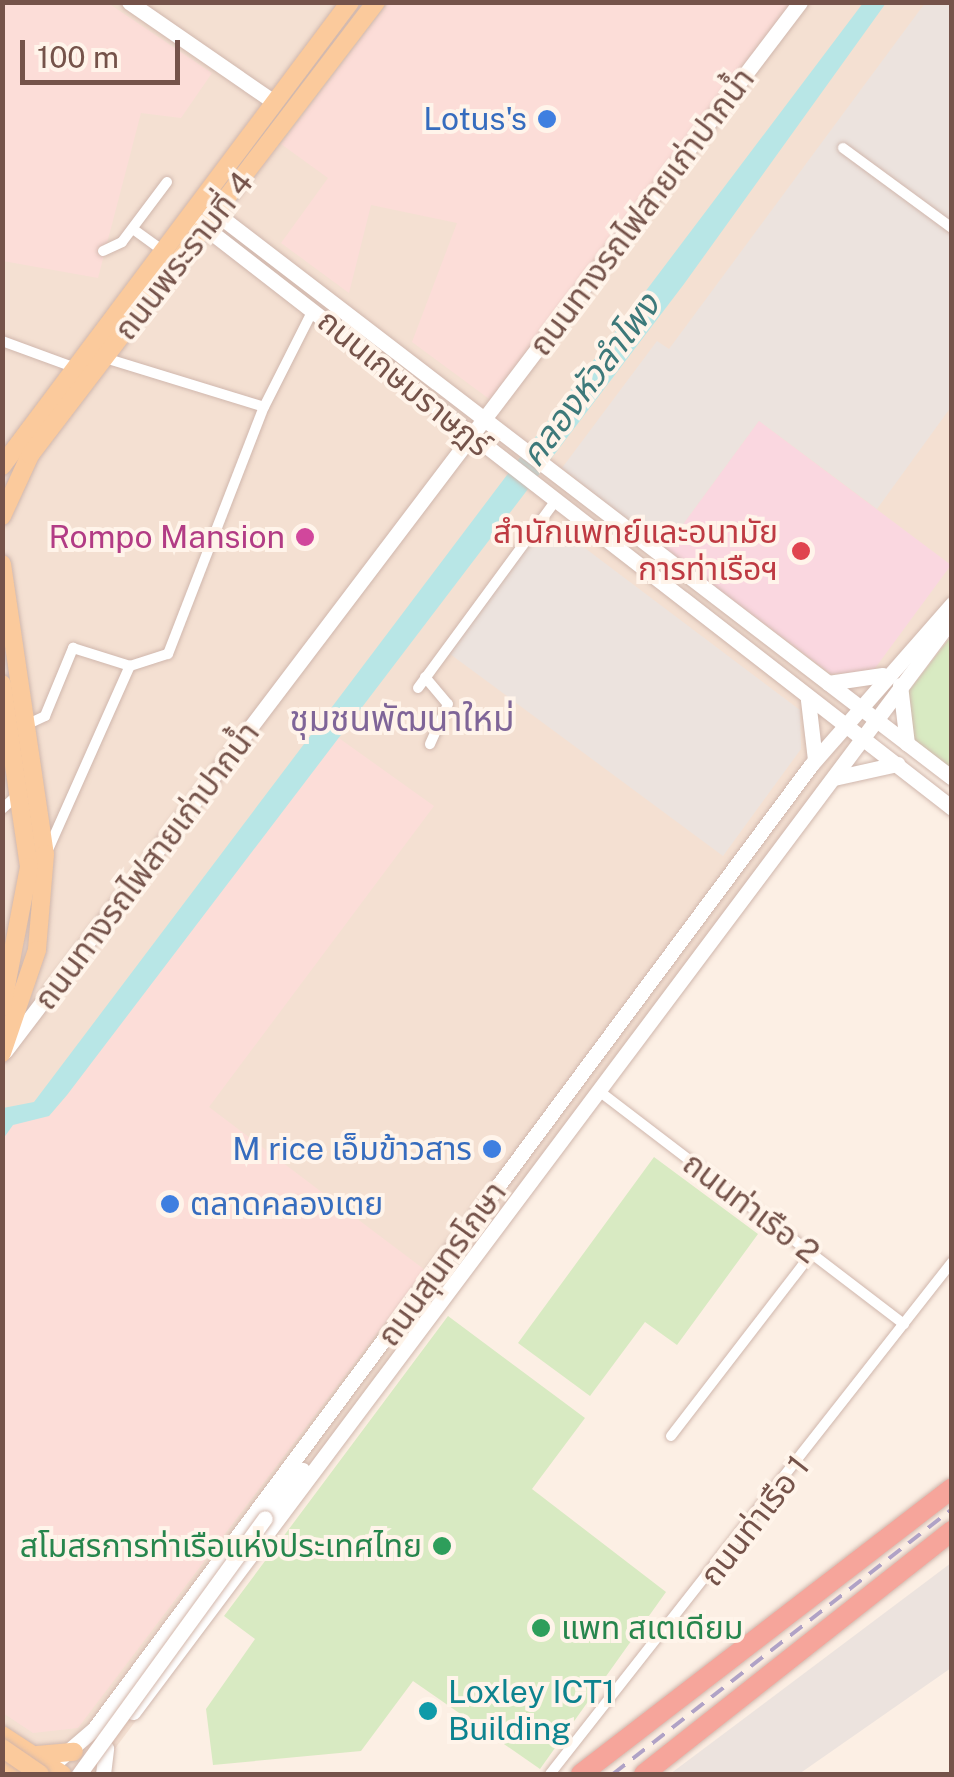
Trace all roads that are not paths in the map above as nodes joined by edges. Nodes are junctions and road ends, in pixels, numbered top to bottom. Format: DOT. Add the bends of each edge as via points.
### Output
graph roads {
  1 [pos="128,2"];
  2 [pos="350,2"];
  3 [pos="376,2"];
  4 [pos="800,2"];
  5 [pos="274,102"];
  6 [pos="842,148"];
  7 [pos="167,182"];
  8 [pos="194,208"];
  9 [pos="211,221"];
  10 [pos="952,228"];
  11 [pos="133,229"];
  12 [pos="162,250"];
  13 [pos="102,251"];
  14 [pos="314,309"];
  15 [pos="359,334"];
  16 [pos="2,341"];
  17 [pos="105,358"];
  18 [pos="74,368"];
  19 [pos="264,407"];
  20 [pos="485,423"];
  21 [pos="473,438"];
  22 [pos="2,466"];
  23 [pos="547,498"];
  24 [pos="2,516"];
  25 [pos="663,563"];
  26 [pos="2,564"];
  27 [pos="652,578"];
  28 [pos="952,604"];
  29 [pos="952,619"];
  30 [pos="130,666"];
  31 [pos="889,670"];
  32 [pos="819,681"];
  33 [pos="2,684"];
  34 [pos="900,685"];
  35 [pos="807,696"];
  36 [pos="857,708"];
  37 [pos="874,720"];
  38 [pos="28,724"];
  39 [pos="843,724"];
  40 [pos="862,737"];
  41 [pos="430,744"];
  42 [pos="907,744"];
  43 [pos="815,761"];
  44 [pos="897,764"];
  45 [pos="952,778"];
  46 [pos="14,779"];
  47 [pos="827,782"];
  48 [pos="952,808"];
  49 [pos="2,809"];
  50 [pos="45,854"];
  51 [pos="2,1006"];
  52 [pos="2,1054"];
  53 [pos="599,1091"];
  54 [pos="811,1254"];
  55 [pos="952,1262"];
  56 [pos="904,1324"];
  57 [pos="356,1380"];
  58 [pos="670,1436"];
  59 [pos="952,1488"];
  60 [pos="952,1531"];
  61 [pos="952,1548"];
  62 [pos="862,1603"];
  63 [pos="113,1704"];
  64 [pos="128,1719"];
  65 [pos="2,1735"];
  66 [pos="2,1748"];
  67 [pos="106,1748"];
  68 [pos="74,1752"];
  69 [pos="2,1763"];
  70 [pos="49,1769"];
  71 [pos="20,1774"];
  72 [pos="82,1774"];
  73 [pos="102,1774"];
  74 [pos="550,1774"];
  75 [pos="580,1774"];
  76 [pos="644,1774"];
  1 -- 5 [label="main road"];
  2 -- 5 [label="main road, ถนนพระรามที่ 4"];
  3 -- 9 [label="main road, ถนนพระรามที่ 4"];
  4 -- 20 [label="main road, ถนนทางรถไฟสายเก่าปากน้ำ"];
  5 -- 8 [label="main road, ถนนพระรามที่ 4"];
  6 -- 10 [label="street"];
  7 -- 11 [label="street"];
  8 -- 9 [label="main road, ถนนเกษมราษฎร์"];
  8 -- 12 [label="main road, ถนนพระรามที่ 4"];
  9 -- 14 [label="main road, ถนนเกษมราษฎร์"];
  9 -- 15 [label="main road, ถนนเกษมราษฎร์"];
  9 -- 17 [label="main road, ถนนพระรามที่ 4"];
  11 -- 12 [label="street"];
  11 -- 13 [label="street"];
  12 -- 18 [label="main road, ถนนพระรามที่ 4"];
  14 -- 15 [label="main road, ถนนเกษมราษฎร์"];
  14 -- 19 [label="street"];
  15 -- 20 [label="main road, ถนนเกษมราษฎร์"];
  15 -- 21 [label="main road, ถนนเกษมราษฎร์"];
  16 -- 18 [label="street"];
  17 -- 19 [label="street"];
  17 -- 24 [label="main road, ถนนพระรามที่ 4" via="18,475"];
  18 -- 22 [label="main road, ถนนพระรามที่ 4"];
  19 -- 30 [label="street" via="168,654"];
  20 -- 21 [label="main road, ถนนทางรถไฟสายเก่าปากน้ำ"];
  20 -- 25 [label="main road, ถนนเกษมราษฎร์"];
  21 -- 23 [label="main road, ถนนเกษมราษฎร์"];
  21 -- 52 [label="main road, ถนนทางรถไฟสายเก่าปากน้ำ"];
  23 -- 27 [label="main road, ถนนเกษมราษฎร์"];
  23 -- 41 [label="street" via="422,682 448,704"];
  25 -- 27 [label="main road"];
  25 -- 32 [label="main road, ถนนเกษมราษฎร์"];
  26 -- 38 [label="main road"];
  27 -- 35 [label="main road, ถนนเกษมราษฎร์"];
  28 -- 31 [label="main road, ถนนสุนทรโกษา"];
  29 -- 34 [label="main road, ถนนสุนทรโกษา"];
  30 -- 38 [label="street" via="73,648 45,716"];
  30 -- 50 [label="street"];
  31 -- 32 [label="main road" via="856,685"];
  31 -- 36 [label="main road, ถนนสุนทรโกษา"];
  32 -- 36 [label="main road, ถนนเกษมราษฎร์"];
  33 -- 46 [label="main road"];
  34 -- 37 [label="main road, ถนนสุนทรโกษา"];
  34 -- 42 [label="main road"];
  35 -- 39 [label="main road, ถนนเกษมราษฎร์"];
  35 -- 43 [label="main road"];
  36 -- 37 [label="main road, ถนนเกษมราษฎร์"];
  36 -- 39 [label="main road, ถนนสุนทรโกษา"];
  37 -- 40 [label="main road, ถนนสุนทรโกษา"];
  37 -- 42 [label="main road, ถนนเกษมราษฎร์"];
  38 -- 50 [label="main road"];
  39 -- 40 [label="main road, ถนนเกษมราษฎร์"];
  39 -- 43 [label="main road, ถนนสุนทรโกษา"];
  40 -- 44 [label="main road, ถนนเกษมราษฎร์"];
  40 -- 47 [label="main road, ถนนสุนทรโกษา"];
  42 -- 45 [label="main road, ถนนเกษมราษฎร์"];
  43 -- 57 [label="main road, ถนนสุนทรโกษา"];
  44 -- 47 [label="main road"];
  44 -- 48 [label="main road, ถนนเกษมราษฎร์"];
  46 -- 49 [label="street"];
  46 -- 51 [label="main road" via="29,890"];
  47 -- 53 [label="main road, ถนนสุนทรโกษา"];
  50 -- 52 [label="main road" via="36,950"];
  53 -- 54 [label="street, ถนนท่าเรือ 2"];
  53 -- 64 [label="main road, ถนนสุนทรโกษา"];
  54 -- 56 [label="street, ถนนท่าเรือ 2"];
  54 -- 58 [label="street"];
  55 -- 56 [label="street, ถนนท่าเรือ 1"];
  56 -- 74 [label="street, ถนนท่าเรือ 1"];
  57 -- 63 [label="main road, ถนนสุนทรโกษา"];
  57 -- 72 [label="main road, bridge"];
  59 -- 75 [label="highway"];
  60 -- 62 [label="highway"];
  61 -- 62 [label="highway"];
  62 -- 76 [label="highway"];
  63 -- 64 [label="main road"];
  63 -- 68 [label="main road, ถนนสุนทรโกษา"];
  64 -- 67 [label="main road, ถนนสุนทรโกษา"];
  65 -- 70 [label="main road"];
  66 -- 70 [label="main road, bridge"];
  67 -- 72 [label="main road, ถนนสุนทรโกษา"];
  67 -- 73 [label="main road"];
  68 -- 70 [label="main road"];
  69 -- 71 [label="main road"];
  70 -- 71 [label="main road"];
}
